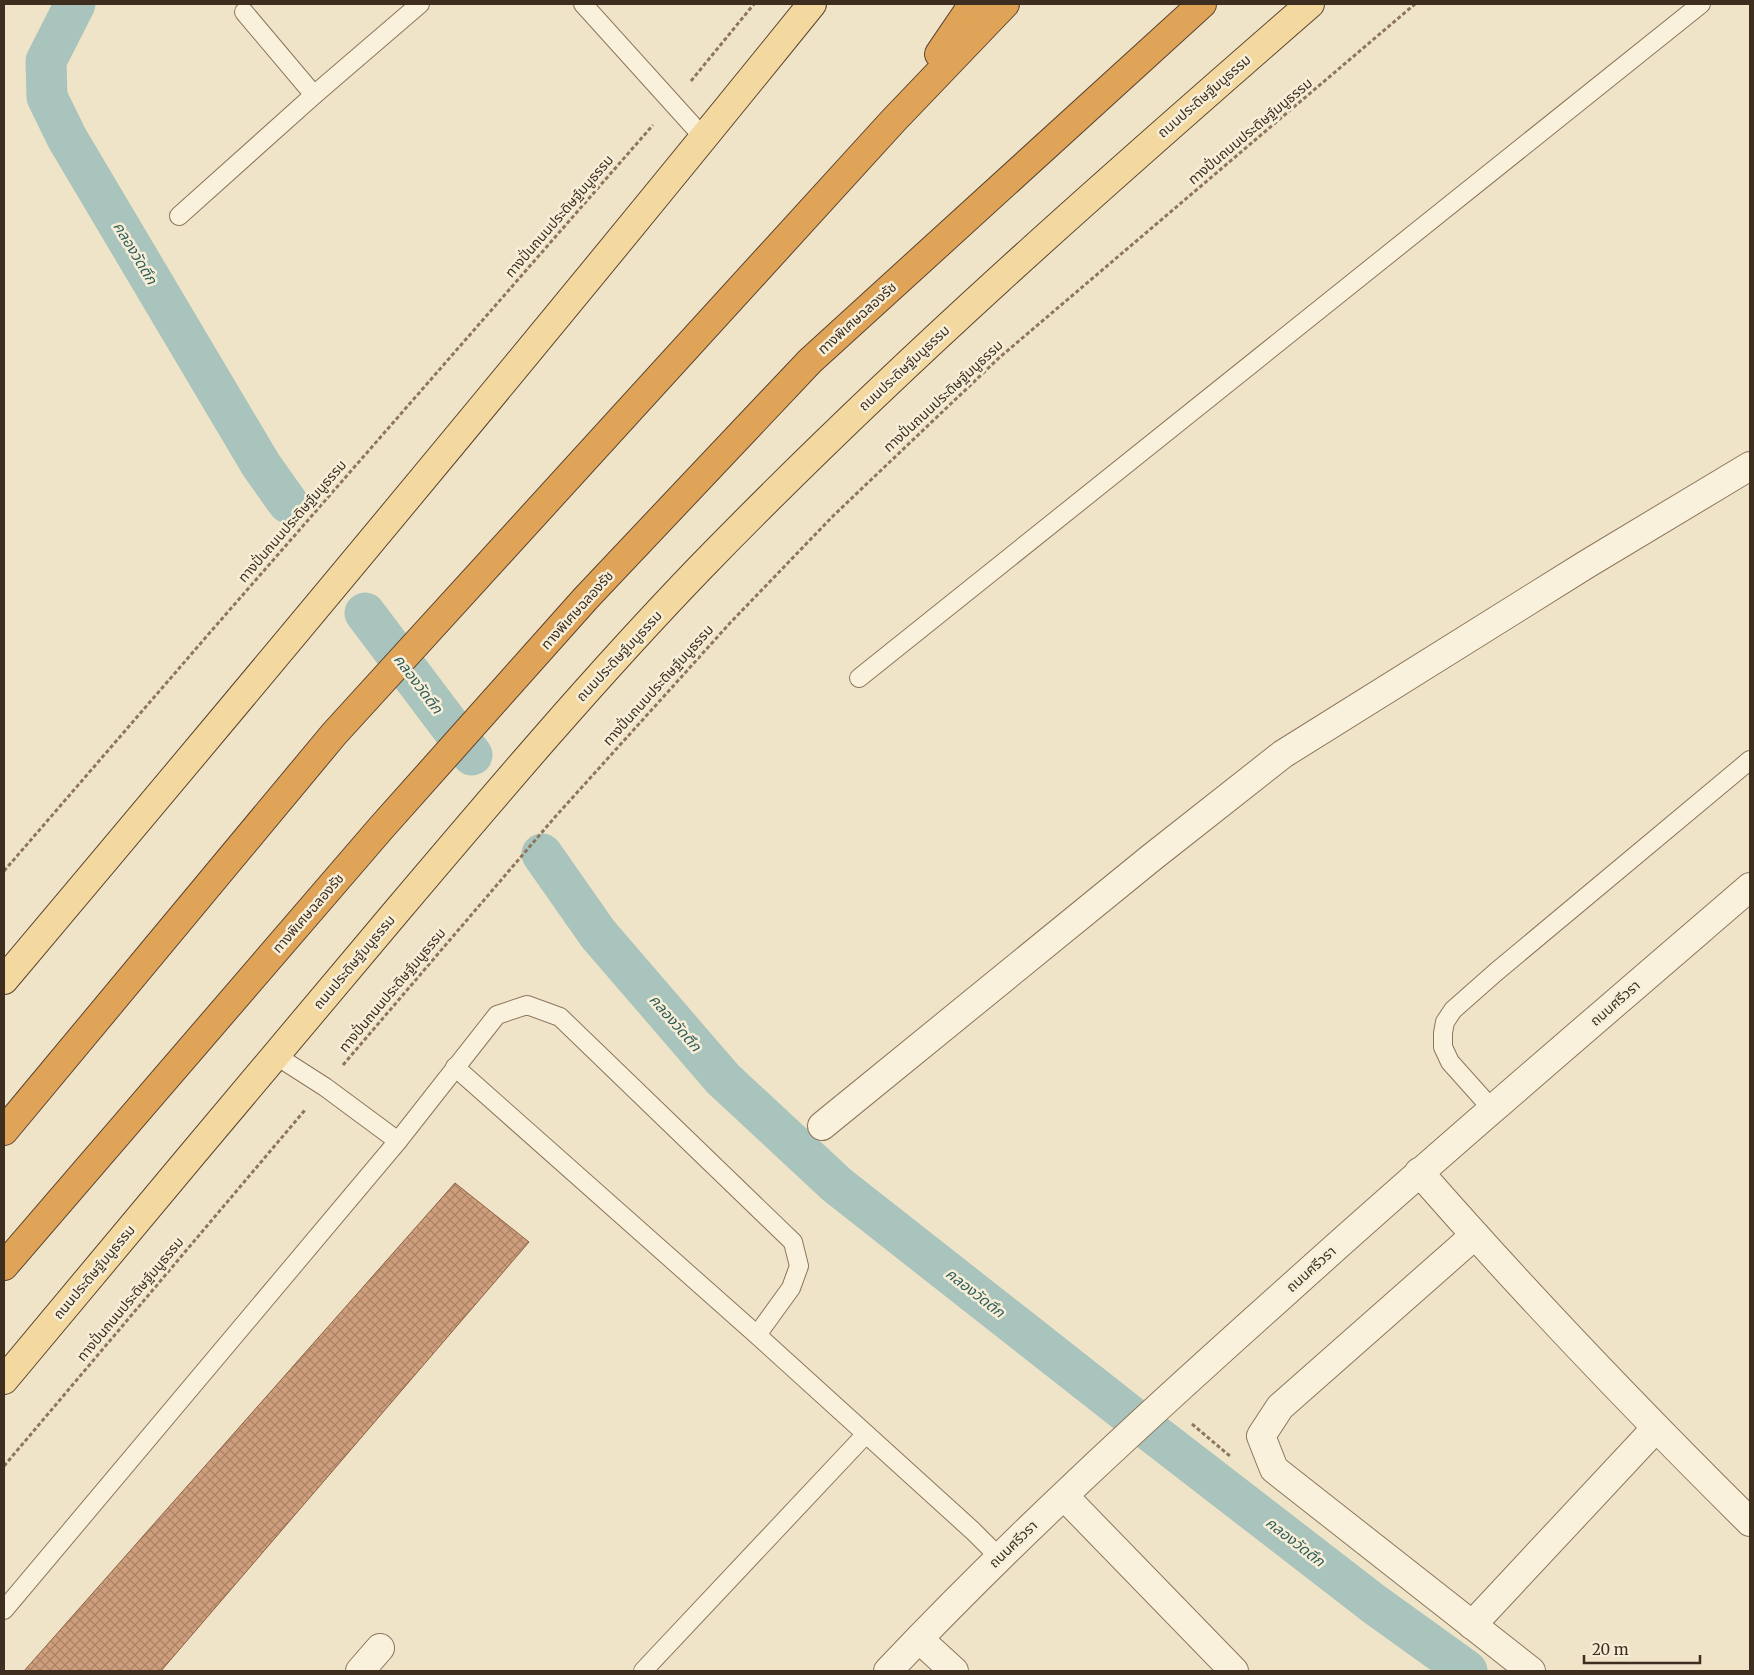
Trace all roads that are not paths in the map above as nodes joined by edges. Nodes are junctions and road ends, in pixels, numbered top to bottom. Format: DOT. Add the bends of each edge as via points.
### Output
graph roads {
  1 [pos="420,4"];
  2 [pos="582,4"];
  3 [pos="812,4"];
  4 [pos="973,4"];
  5 [pos="1202,4"];
  6 [pos="1310,4"];
  7 [pos="1701,4"];
  8 [pos="1004,5"];
  9 [pos="244,12"];
  10 [pos="314,95"];
  11 [pos="893,121"];
  12 [pos="704,138"];
  13 [pos="179,216"];
  14 [pos="1750,466"];
  15 [pos="859,678"];
  16 [pos="1750,760"];
  17 [pos="1750,886"];
  18 [pos="4,980"];
  19 [pos="274,1055"];
  20 [pos="455,1067"];
  21 [pos="1492,1109"];
  22 [pos="822,1126"];
  23 [pos="4,1130"];
  24 [pos="398,1141"];
  25 [pos="1420,1172"];
  26 [pos="1474,1235"];
  27 [pos="4,1266"];
  28 [pos="757,1335"];
  29 [pos="4,1380"];
  30 [pos="1656,1428"];
  31 [pos="866,1434"];
  32 [pos="1064,1496"];
  33 [pos="1750,1522"];
  34 [pos="999,1557"];
  35 [pos="4,1610"];
  36 [pos="1472,1624"];
  37 [pos="919,1639"];
  38 [pos="380,1648"];
  39 [pos="360,1671"];
  40 [pos="643,1671"];
  41 [pos="888,1671"];
  42 [pos="954,1671"];
  43 [pos="1234,1671"];
  44 [pos="1531,1671"];
  1 -- 10 [label="lane"];
  2 -- 12 [label="lane"];
  3 -- 12 [label="main road"];
  4 -- 11 [label="highway"];
  5 -- 27 [label="highway, ทางพิเศษฉลองรัช" via="810,362 586,598 394,813"];
  6 -- 19 [label="main road, ถนนประดิษฐ์มนูธรรม" via="1010,269 845,423 705,563 541,741"];
  7 -- 15 [label="lane"];
  8 -- 11 [label="highway"];
  9 -- 10 [label="lane"];
  10 -- 13 [label="lane"];
  11 -- 23 [label="highway" via="334,734"];
  12 -- 18 [label="main road"];
  14 -- 22 [label="street" via="1283,754"];
  16 -- 21 [label="lane" via="1453,1010 1442,1034 1443,1047 1450,1062"];
  17 -- 21 [label="street, ถนนศรีวรา"];
  19 -- 24 [label="lane" via="325,1087"];
  19 -- 29 [label="main road, ถนนประดิษฐ์มนูธรรม"];
  20 -- 24 [label="lane"];
  20 -- 28 [label="lane"];
  20 -- 28 [label="lane" via="497,1015 527,1005 560,1017 793,1242 798,1266 791,1288"];
  21 -- 25 [label="street, ถนนศรีวรา"];
  24 -- 35 [label="lane"];
  25 -- 26 [label="street"];
  25 -- 32 [label="street, ถนนศรีวรา" via="1140,1423"];
  26 -- 30 [label="street"];
  26 -- 36 [label="street" via="1280,1406 1261,1436 1274,1470"];
  28 -- 31 [label="lane"];
  30 -- 33 [label="street"];
  30 -- 36 [label="street"];
  31 -- 34 [label="lane"];
  31 -- 40 [label="lane"];
  32 -- 34 [label="street, ถนนศรีวรา"];
  32 -- 43 [label="street"];
  34 -- 37 [label="street, ถนนศรีวรา"];
  36 -- 44 [label="street"];
  37 -- 41 [label="street, ถนนศรีวรา"];
  37 -- 42 [label="street"];
  38 -- 39 [label="street"];
}
